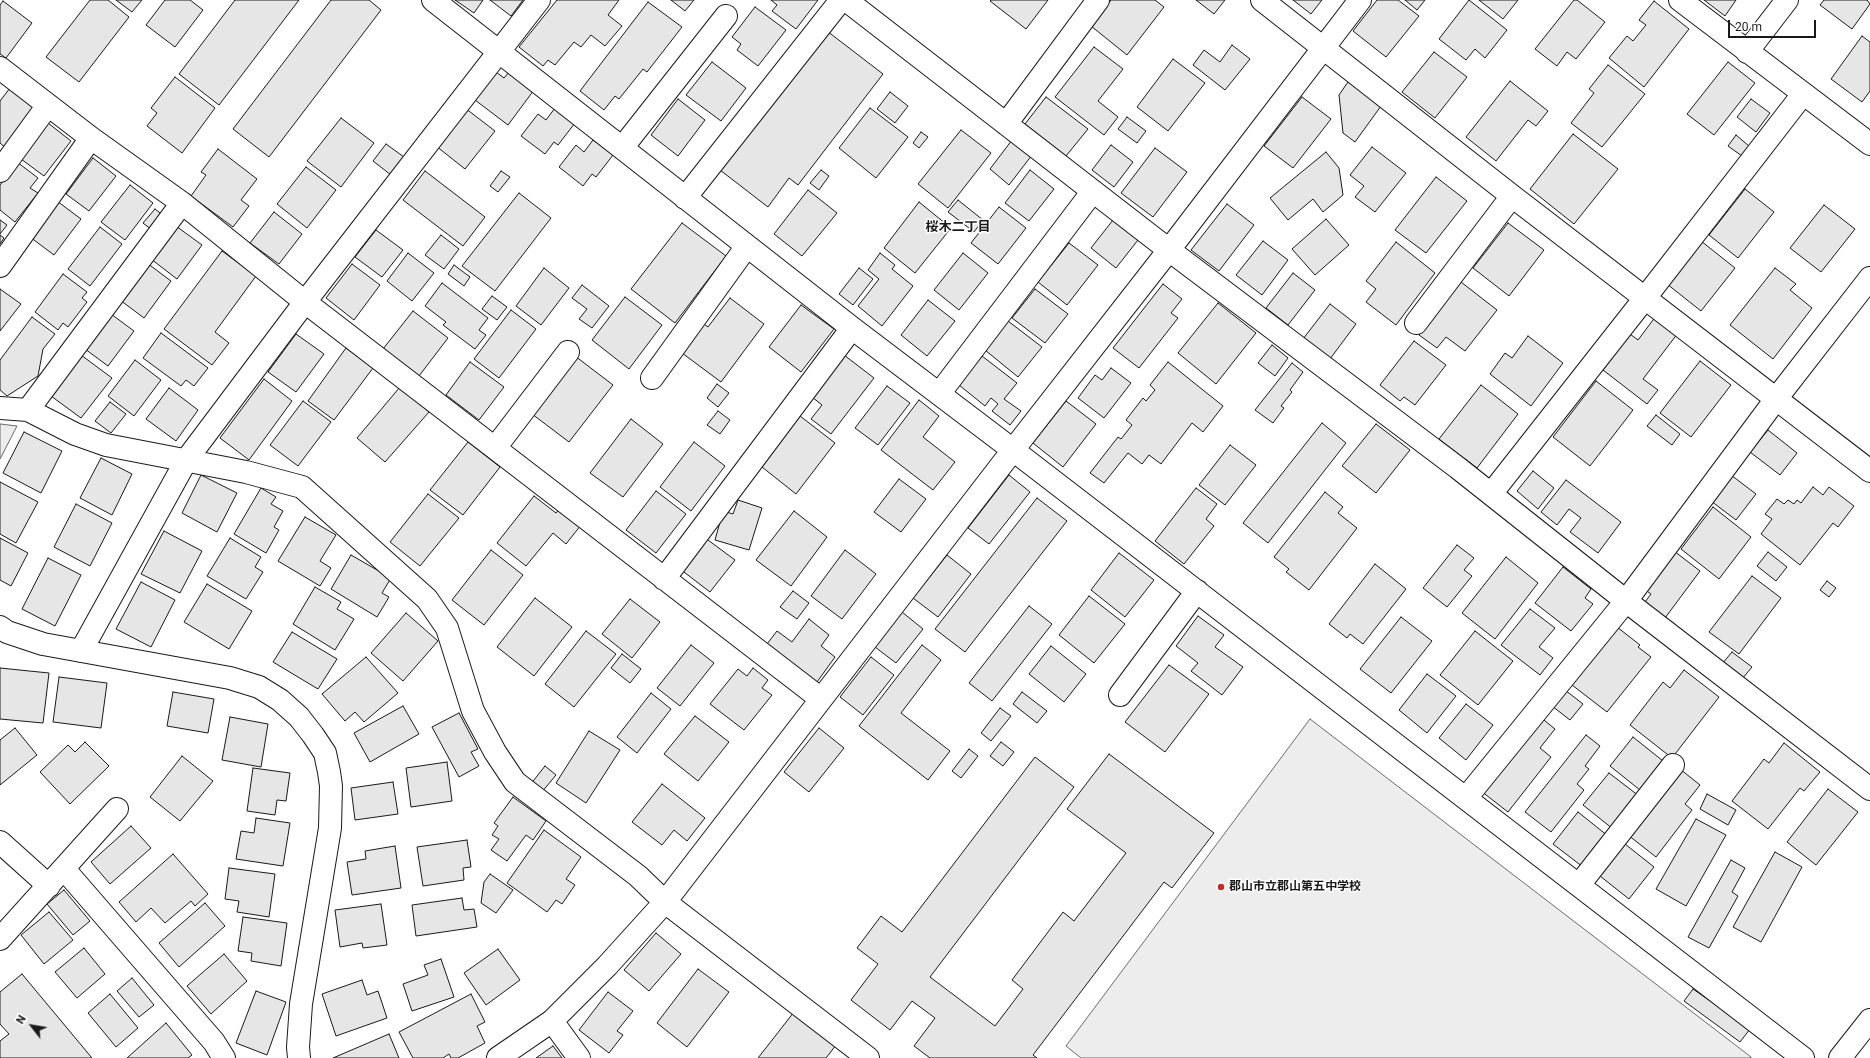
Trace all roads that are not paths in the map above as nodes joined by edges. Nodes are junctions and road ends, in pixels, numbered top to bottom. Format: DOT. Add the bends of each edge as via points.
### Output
graph roads {
  1 [pos="433,0"];
  2 [pos="539,0"];
  3 [pos="841,0"];
  4 [pos="846,0"];
  5 [pos="1098,0"];
  6 [pos="1263,0"];
  7 [pos="1360,0"];
  8 [pos="1680,0"];
  9 [pos="1787,0"];
  10 [pos="726,16"];
  11 [pos="1324,47"];
  12 [pos="498,51"];
  13 [pos="1747,52"];
  14 [pos="0,68"];
  15 [pos="1803,94"];
  16 [pos="48,105"];
  17 [pos="1006,124"];
  18 [pos="91,138"];
  19 [pos="1870,144"];
  20 [pos="622,148"];
  21 [pos="0,171"];
  22 [pos="1093,191"];
  23 [pos="1512,196"];
  24 [pos="685,198"];
  25 [pos="182,203"];
  26 [pos="747,246"];
  27 [pos="1169,250"];
  28 [pos="0,266"];
  29 [pos="1870,278"];
  30 [pos="1646,298"];
  31 [pos="305,302"];
  32 [pos="1416,322"];
  33 [pos="852,328"];
  34 [pos="568,352"];
  35 [pos="652,378"];
  36 [pos="939,394"];
  37 [pos="1776,399"];
  38 [pos="0,408"];
  39 [pos="28,410"];
  40 [pos="495,448"];
  41 [pos="1013,450"];
  42 [pos="187,459"];
  43 [pos="1870,471"];
  44 [pos="1491,494"];
  45 [pos="664,579"];
  46 [pos="1197,591"];
  47 [pos="1626,601"];
  48 [pos="0,627"];
  49 [pos="81,651"];
  50 [pos="1120,695"];
  51 [pos="821,699"];
  52 [pos="1673,765"];
  53 [pos="1870,789"];
  54 [pos="1466,798"];
  55 [pos="117,809"];
  56 [pos="0,842"];
  57 [pos="64,869"];
  58 [pos="1579,885"];
  59 [pos="49,886"];
  60 [pos="665,902"];
  61 [pos="0,939"];
  62 [pos="1870,1020"];
  63 [pos="552,1021"];
  64 [pos="224,1058"];
  65 [pos="299,1058"];
  66 [pos="498,1058"];
  67 [pos="579,1058"];
  68 [pos="868,1058"];
  69 [pos="1803,1058"];
  70 [pos="1840,1058"];
  1 -- 12 [label="street"];
  2 -- 12 [label="street"];
  3 -- 24 [label="street"];
  4 -- 17 [label="street"];
  5 -- 17 [label="street"];
  6 -- 11 [label="street"];
  7 -- 11 [label="street"];
  8 -- 13 [label="street"];
  9 -- 13 [label="street"];
  10 -- 20 [label="street"];
  11 -- 23 [label="street"];
  11 -- 27 [label="street"];
  12 -- 20 [label="street"];
  12 -- 31 [label="street"];
  13 -- 15 [label="street"];
  14 -- 16 [label="street"];
  15 -- 19 [label="street"];
  15 -- 30 [label="street"];
  16 -- 18 [label="street"];
  16 -- 21 [label="street"];
  17 -- 22 [label="street"];
  18 -- 25 [label="street"];
  18 -- 28 [label="street"];
  20 -- 24 [label="street"];
  22 -- 27 [label="street"];
  22 -- 36 [label="street"];
  23 -- 30 [label="street"];
  23 -- 32 [label="street"];
  24 -- 26 [label="street"];
  25 -- 31 [label="street"];
  25 -- 39 [label="street"];
  26 -- 33 [label="street"];
  26 -- 35 [label="street"];
  27 -- 41 [label="street"];
  27 -- 44 [label="street"];
  29 -- 37 [label="street"];
  30 -- 37 [label="street"];
  30 -- 44 [label="street"];
  31 -- 40 [label="street"];
  31 -- 42 [label="street"];
  33 -- 36 [label="street"];
  33 -- 45 [label="street"];
  34 -- 40 [label="street"];
  36 -- 41 [label="street"];
  37 -- 43 [label="street"];
  37 -- 47 [label="street"];
  38 -- 39 [label="street"];
  39 -- 42 [label="street" via="75,434 96,441"];
  40 -- 45 [label="street"];
  41 -- 46 [label="street"];
  41 -- 51 [label="street"];
  42 -- 49 [label="street"];
  42 -- 60 [label="street" via="302,487 427,599 447,628 473,711 514,782 638,876"];
  44 -- 47 [label="street"];
  45 -- 51 [label="street"];
  46 -- 50 [label="street"];
  46 -- 54 [label="street"];
  47 -- 53 [label="street"];
  47 -- 54 [label="street"];
  48 -- 49 [label="street" via="7,632 43,644"];
  49 -- 65 [label="street" via="230,678 259,687 280,700 299,717 325,753 332,786 330,828 301,1004"];
  51 -- 60 [label="street"];
  52 -- 58 [label="street"];
  54 -- 58 [label="street"];
  55 -- 57 [label="street"];
  56 -- 59 [label="street"];
  57 -- 59 [label="street"];
  57 -- 64 [label="street" via="214,1042"];
  58 -- 69 [label="street"];
  59 -- 61 [label="street"];
  60 -- 63 [label="street" via="607,966"];
  60 -- 68 [label="street"];
  62 -- 70 [label="street"];
  63 -- 66 [label="street"];
  63 -- 67 [label="street"];
}
